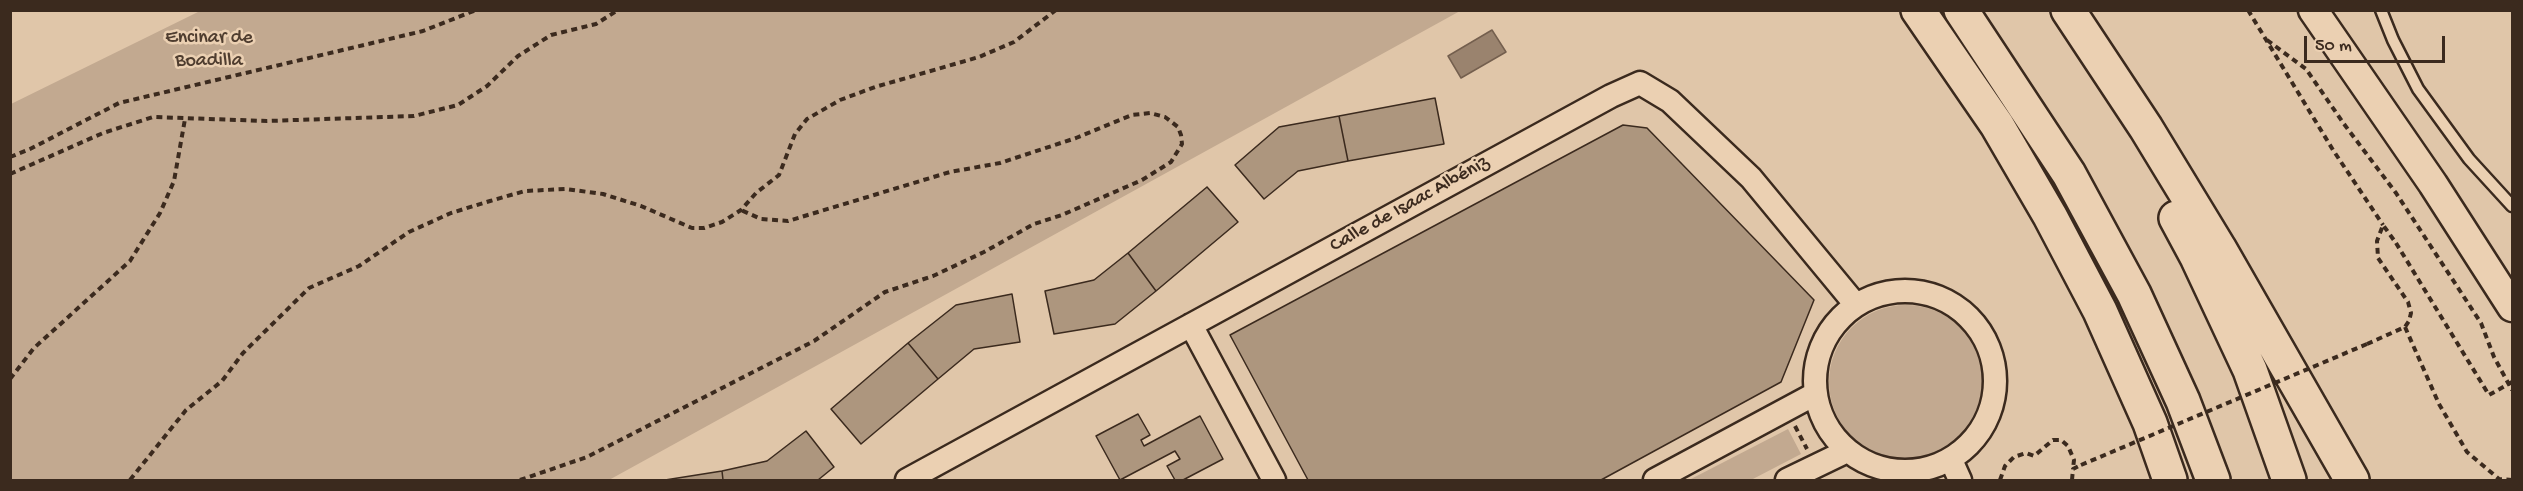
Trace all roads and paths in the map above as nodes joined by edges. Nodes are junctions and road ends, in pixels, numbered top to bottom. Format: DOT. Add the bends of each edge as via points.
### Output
graph roads {
  1 [pos="476,10"];
  2 [pos="618,10"];
  3 [pos="1056,10"];
  4 [pos="1918,10"];
  5 [pos="1961,10"];
  6 [pos="2052,10"];
  7 [pos="2068,10"];
  8 [pos="2248,10"];
  9 [pos="2313,10"];
  10 [pos="2381,10"];
  11 [pos="2267,40"];
  12 [pos="185,119"];
  13 [pos="10,157"];
  14 [pos="10,174"];
  15 [pos="2512,207"];
  16 [pos="741,210"];
  17 [pos="2383,225"];
  18 [pos="1856,305"];
  19 [pos="2512,307"];
  20 [pos="1191,325"];
  21 [pos="2405,327"];
  22 [pos="10,379"];
  23 [pos="2512,381"];
  24 [pos="2512,390"];
  25 [pos="1815,394"];
  26 [pos="1792,420"];
  27 [pos="1808,450"];
  28 [pos="1847,450"];
  29 [pos="1951,459"];
  30 [pos="2073,469"];
  31 [pos="130,480"];
  32 [pos="520,480"];
  33 [pos="907,480"];
  34 [pos="1274,480"];
  35 [pos="1655,480"];
  36 [pos="1787,480"];
  37 [pos="1960,480"];
  38 [pos="2000,480"];
  39 [pos="2072,480"];
  40 [pos="2170,480"];
  41 [pos="2213,480"];
  42 [pos="2289,480"];
  43 [pos="2352,480"];
  44 [pos="2512,480"];
  1 -- 13 [label="path" via="423,31 118,103"];
  2 -- 12 [label="path" via="596,24 551,35 518,56 487,86 458,105 414,116 267,121"];
  3 -- 16 [label="path" via="1014,42 979,57 840,100 807,119 795,134 779,175"];
  4 -- 40 [label="highway" via="1997,125 2050,216 2100,311 2150,423"];
  5 -- 41 [label="highway" via="2069,174 2134,294 2183,400"];
  6 -- 42 [label="highway" via="2133,140 2198,257 2250,370"];
  7 -- 43 [label="highway" via="2219,248"];
  8 -- 11 [label="path"];
  9 -- 19 [label="street"];
  10 -- 15 [label="lane" via="2418,89 2469,159"];
  11 -- 17 [label="path"];
  11 -- 24 [label="path" via="2306,69 2396,193 2481,323"];
  12 -- 14 [label="path" via="153,117 103,133"];
  12 -- 22 [label="path" via="174,181 160,213 130,261 34,348"];
  16 -- 31 [label="path" via="722,222 692,228 603,194 566,189 525,191 451,213 409,232 359,266 309,288 243,352 222,381 186,410"];
  16 -- 32 [label="path" via="761,219 788,221 950,172 1000,163 1132,115 1150,113 1165,117 1179,127 1181,135 1182,144 1171,162 1142,180 1034,224 933,276 885,292 814,341 587,457"];
  17 -- 21 [label="path" via="2377,241 2378,258 2408,302 2411,313"];
  17 -- 23 [label="path, bridge" via="2489,395"];
  18 -- 20 [label="street, Calle de Isaac Albéniz" via="1751,178 1670,101 1640,83"];
  18 -- 25 [label="street" via="1837,322 1823,343 1816,368"];
  18 -- 29 [label="street" via="1883,293 1911,291 1940,297 1964,312 1983,334 1994,360 1996,389 1989,417 1973,441"];
  20 -- 33 [label="street, Calle de Isaac Albéniz"];
  20 -- 34 [label="street"];
  21 -- 30 [label="path, bridge"];
  21 -- 44 [label="path" via="2439,404 2467,452 2499,479"];
  25 -- 28 [label="street" via="1821,415"];
  25 -- 35 [label="street"];
  26 -- 27 [label="path"];
  28 -- 29 [label="street" via="1870,465 1897,472 1925,470"];
  28 -- 36 [label="street"];
  29 -- 37 [label="street"];
  30 -- 38 [label="path" via="2068,446 2053,440 2034,456 2026,453 2014,457 2005,466"];
  30 -- 39 [label="path"];
}
